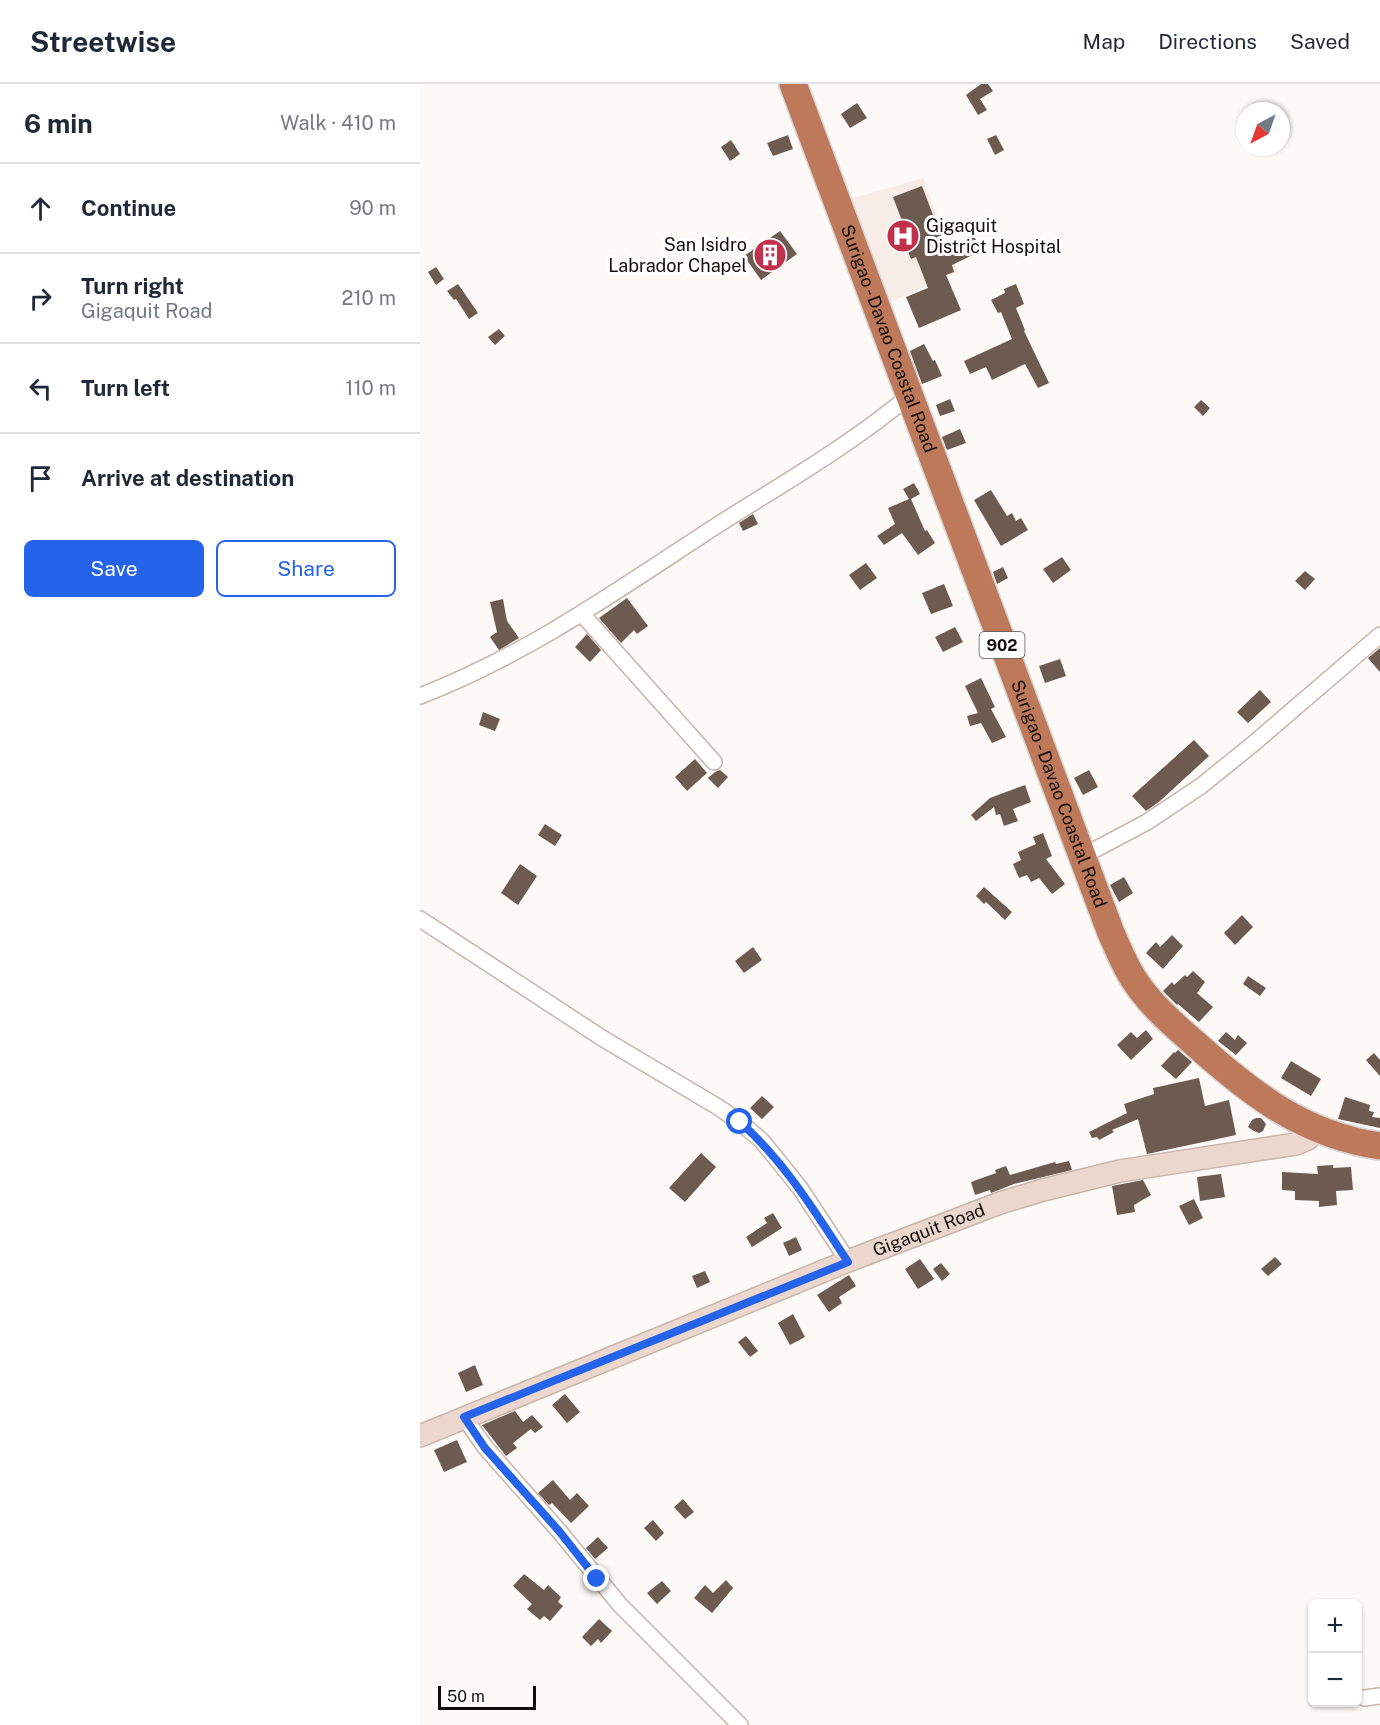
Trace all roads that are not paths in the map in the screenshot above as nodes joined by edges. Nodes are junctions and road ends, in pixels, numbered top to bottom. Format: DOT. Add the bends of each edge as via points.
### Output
graph roads {
  1 [pos="793,84"];
  2 [pos="909,396"];
  3 [pos="582,614"];
  4 [pos="1380,636"];
  5 [pos="420,696"];
  6 [pos="714,762"];
  7 [pos="1083,856"];
  8 [pos="420,919"];
  9 [pos="1317,1129"];
  10 [pos="1380,1146"];
  11 [pos="848,1262"];
  12 [pos="464,1417"];
  13 [pos="420,1436"];
  14 [pos="740,1725"];
  1 -- 2 [label="highway, Surigao - Davao Coastal Road / 902"];
  2 -- 3 [label="street" via="859,436"];
  2 -- 7 [label="highway, Surigao - Davao Coastal Road / 902"];
  3 -- 5 [label="street" via="492,665"];
  3 -- 6 [label="street"];
  4 -- 7 [label="street" via="1201,786 1147,822"];
  7 -- 9 [label="highway, Surigao - Davao Coastal Road / 902" via="1121,956 1146,996 1233,1076 1282,1112"];
  8 -- 11 [label="street" via="740,1122 762,1141 800,1188"];
  9 -- 10 [label="highway, Surigao - Davao Coastal Road / 902"];
  9 -- 11 [label="main road, Gigaquit Road" via="1296,1144 1153,1165 1043,1190"];
  11 -- 12 [label="main road, Gigaquit Road"];
  12 -- 13 [label="main road, Gigaquit Road"];
  12 -- 14 [label="street" via="485,1448 620,1605"];
}
